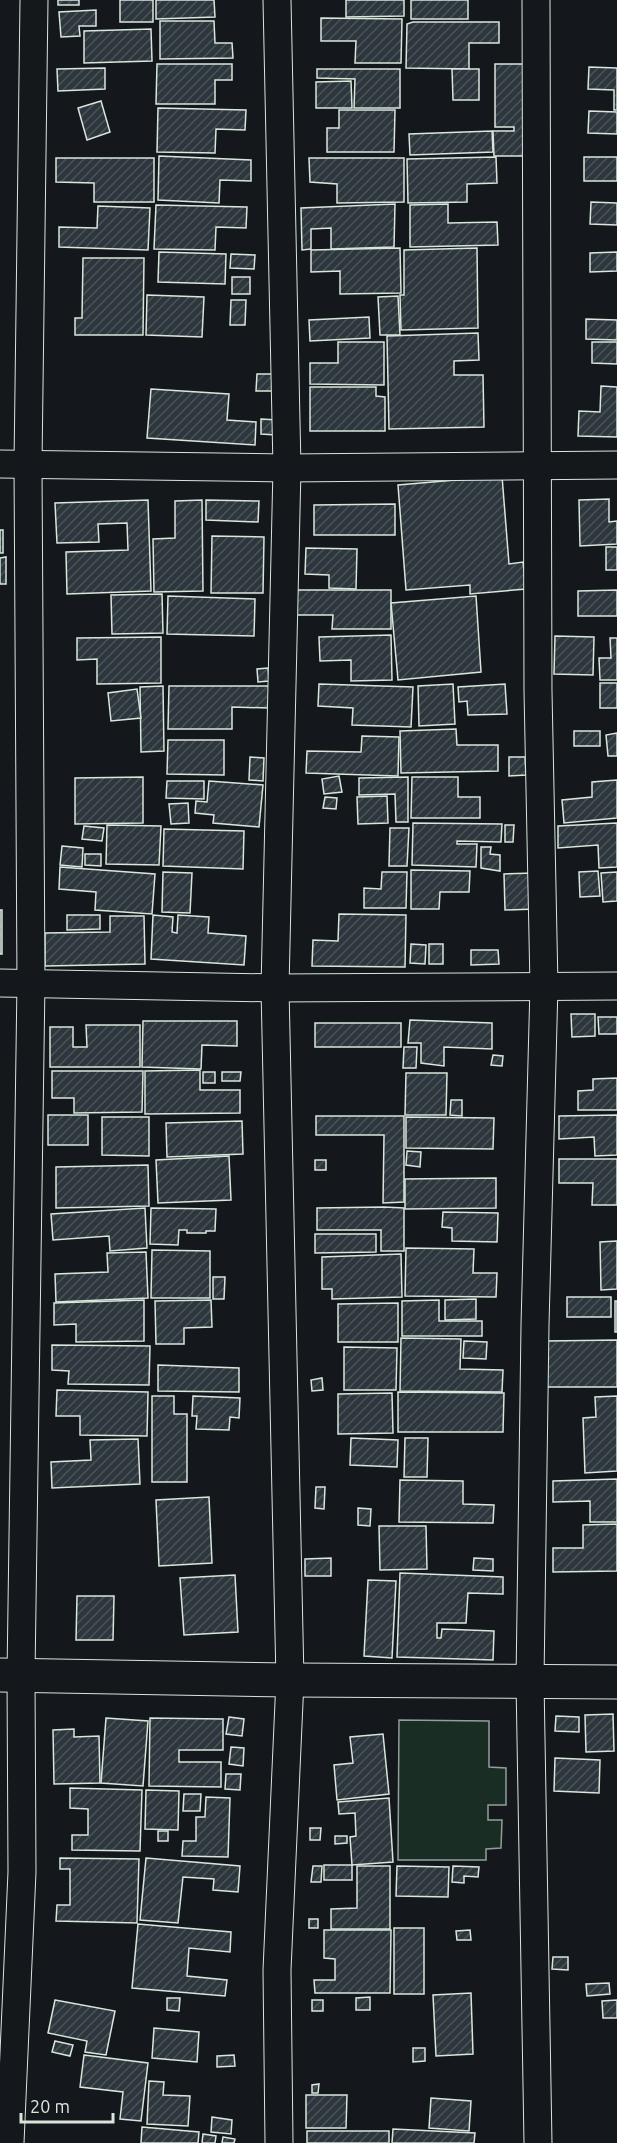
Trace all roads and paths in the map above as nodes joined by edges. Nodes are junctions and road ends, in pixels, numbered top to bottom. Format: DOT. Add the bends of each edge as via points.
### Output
graph roads {
  1 [pos="34,0"];
  2 [pos="277,0"];
  3 [pos="536,0"];
  4 [pos="0,464"];
  5 [pos="28,465"];
  6 [pos="617,465"];
  7 [pos="538,466"];
  8 [pos="287,468"];
  9 [pos="32,982"];
  10 [pos="0,983"];
  11 [pos="544,986"];
  12 [pos="617,986"];
  13 [pos="274,988"];
  14 [pos="10,1675"];
  15 [pos="290,1680"];
  16 [pos="530,1681"];
  17 [pos="617,1682"];
  18 [pos="10,2143"];
  19 [pos="279,2143"];
  20 [pos="538,2143"];
  1 -- 5 [label="street"];
  2 -- 8 [label="street"];
  3 -- 7 [label="street"];
  4 -- 5 [label="street"];
  5 -- 8 [label="street"];
  5 -- 9 [label="street"];
  6 -- 7 [label="street"];
  7 -- 8 [label="street"];
  7 -- 11 [label="street"];
  8 -- 13 [label="street"];
  9 -- 10 [label="street"];
  9 -- 13 [label="street"];
  9 -- 14 [label="street"];
  11 -- 12 [label="street"];
  11 -- 13 [label="street"];
  11 -- 16 [label="street"];
  13 -- 15 [label="street"];
  14 -- 15 [label="street"];
  14 -- 18 [label="street" via="22,1872"];
  15 -- 16 [label="street"];
  15 -- 19 [label="street" via="278,1970"];
  16 -- 17 [label="street"];
  16 -- 20 [label="street"];
}
